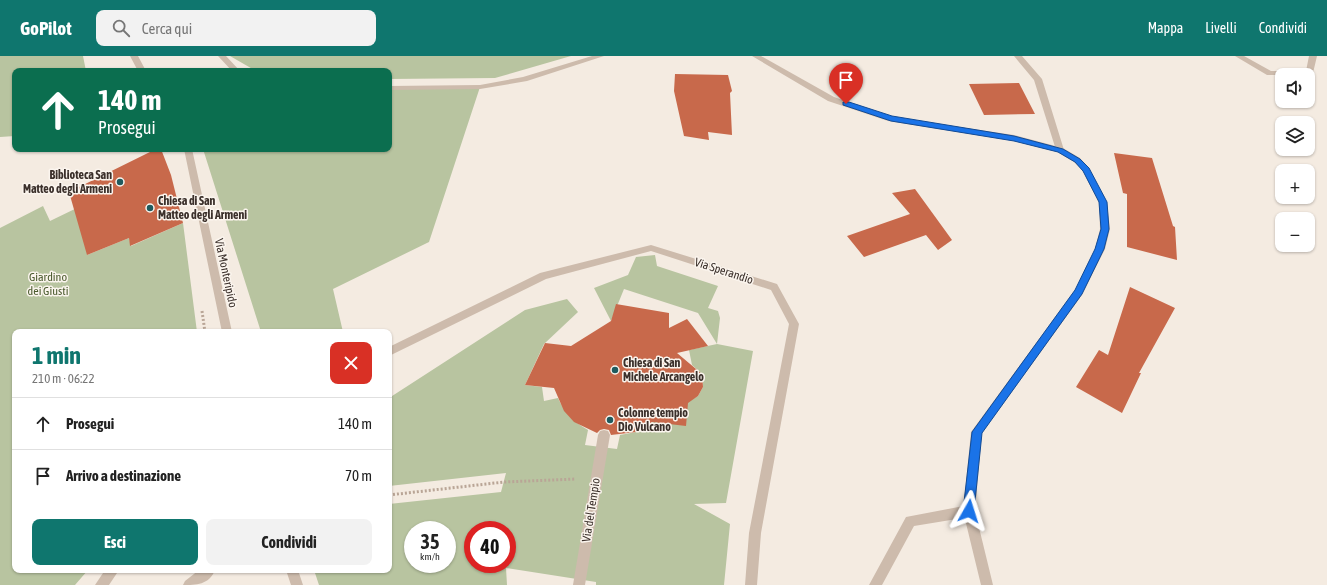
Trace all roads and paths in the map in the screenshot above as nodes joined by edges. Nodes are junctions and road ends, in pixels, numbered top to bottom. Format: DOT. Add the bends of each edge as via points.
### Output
graph roads {
  1 [pos="134,56"];
  2 [pos="222,56"];
  3 [pos="600,56"];
  4 [pos="756,56"];
  5 [pos="1018,56"];
  6 [pos="1239,56"];
  7 [pos="1313,56"];
  8 [pos="140,68"];
  9 [pos="233,68"];
  10 [pos="392,88"];
  11 [pos="1060,150"];
  12 [pos="188,152"];
  13 [pos="226,329"];
  14 [pos="392,351"];
  15 [pos="604,435"];
  16 [pos="597,478"];
  17 [pos="392,495"];
  18 [pos="969,511"];
  19 [pos="111,573"];
  20 [pos="205,573"];
  21 [pos="293,573"];
  22 [pos="101,585"];
  23 [pos="189,585"];
  24 [pos="298,585"];
  25 [pos="579,585"];
  26 [pos="750,585"];
  27 [pos="875,585"];
  28 [pos="987,585"];
  1 -- 8 [label="street"];
  2 -- 9 [label="street"];
  3 -- 10 [label="street" via="524,79 480,87"];
  4 -- 11 [label="street" via="831,99 891,119 1014,138"];
  5 -- 11 [label="street" via="1038,79"];
  6 -- 7 [label="street" via="1270,73 1309,73"];
  11 -- 18 [label="street" via="1078,160 1103,202 1105,229 1100,249 1079,292 977,432"];
  12 -- 13 [label="street, Via Monteripido"];
  14 -- 26 [label="street, Via Sperandio" via="543,276 651,248 774,287 794,324 755,533"];
  15 -- 16 [label="street, Via del Tempio"];
  16 -- 17 [label="path" via="504,482"];
  16 -- 25 [label="street, Via del Tempio"];
  18 -- 27 [label="street" via="910,521"];
  18 -- 28 [label="street"];
  19 -- 22 [label="street"];
  20 -- 23 [label="street"];
  21 -- 24 [label="street"];
}
